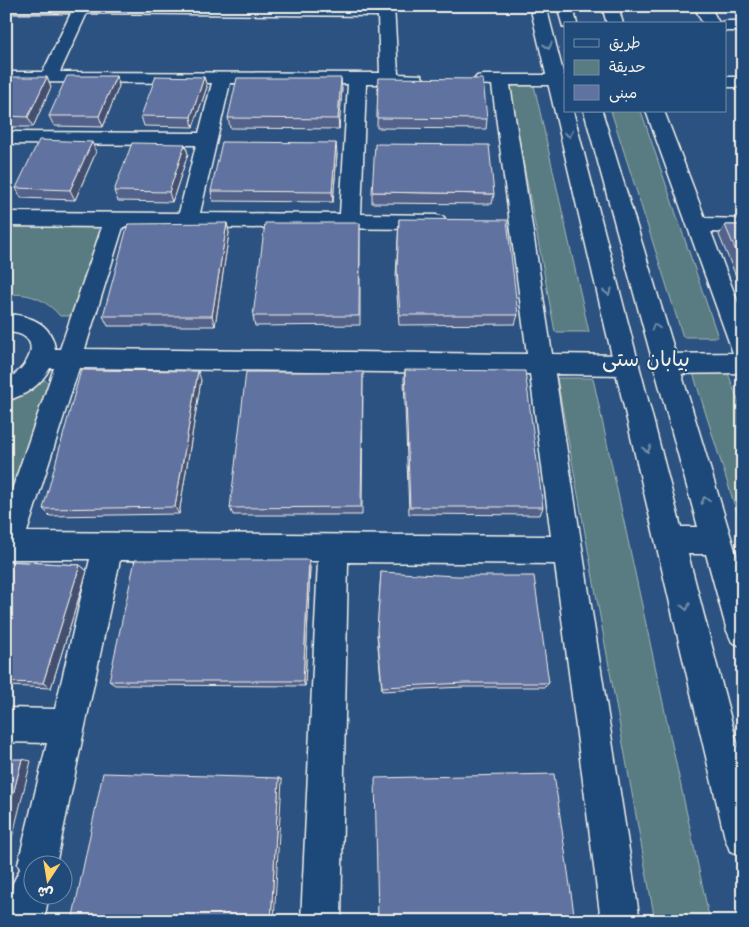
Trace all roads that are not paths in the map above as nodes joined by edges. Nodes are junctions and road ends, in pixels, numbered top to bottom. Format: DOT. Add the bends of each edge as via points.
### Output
graph roads {
  1 [pos="538,6"];
  2 [pos="565,6"];
  3 [pos="610,6"];
  4 [pos="702,6"];
  5 [pos="6,8"];
  6 [pos="82,8"];
  7 [pos="386,9"];
  8 [pos="569,22"];
  9 [pos="614,22"];
  10 [pos="710,22"];
  11 [pos="726,26"];
  12 [pos="743,26"];
  13 [pos="6,76"];
  14 [pos="49,77"];
  15 [pos="222,78"];
  16 [pos="357,79"];
  17 [pos="389,79"];
  18 [pos="435,80"];
  19 [pos="463,80"];
  20 [pos="500,80"];
  21 [pos="560,80"];
  22 [pos="726,82"];
  23 [pos="743,82"];
  24 [pos="564,97"];
  25 [pos="567,112"];
  26 [pos="593,112"];
  27 [pos="655,112"];
  28 [pos="6,138"];
  29 [pos="207,139"];
  30 [pos="6,219"];
  31 [pos="115,220"];
  32 [pos="188,220"];
  33 [pos="350,222"];
  34 [pos="454,222"];
  35 [pos="697,226"];
  36 [pos="743,226"];
  37 [pos="6,323"];
  38 [pos="743,348"];
  39 [pos="42,358"];
  40 [pos="71,359"];
  41 [pos="743,363"];
  42 [pos="541,364"];
  43 [pos="666,364"];
  44 [pos="626,365"];
  45 [pos="6,391"];
  46 [pos="717,540"];
  47 [pos="669,541"];
  48 [pos="7,545"];
  49 [pos="108,546"];
  50 [pos="333,548"];
  51 [pos="568,550"];
  52 [pos="743,631"];
  53 [pos="6,725"];
  54 [pos="69,726"];
  55 [pos="743,838"];
  56 [pos="39,854"];
  57 [pos="28,904"];
  58 [pos="24,921"];
  59 [pos="321,921"];
  60 [pos="621,921"];
  1 -- 21 [label="street, one-way"];
  2 -- 8 [label="street"];
  3 -- 9 [label="street"];
  4 -- 10 [label="street"];
  5 -- 6 [label="street"];
  6 -- 7 [label="street"];
  6 -- 14 [label="street"];
  7 -- 17 [label="street"];
  11 -- 12 [label="street"];
  13 -- 14 [label="street"];
  14 -- 15 [label="street"];
  15 -- 16 [label="street"];
  15 -- 29 [label="street"];
  16 -- 17 [label="street"];
  16 -- 33 [label="street"];
  17 -- 18 [label="street"];
  19 -- 20 [label="street"];
  20 -- 21 [label="street"];
  20 -- 42 [label="street" via="511,222"];
  21 -- 24 [label="street, one-way"];
  22 -- 23 [label="street"];
  25 -- 44 [label="street, one-way"];
  43 -- 26 [label="street, one-way"];
  27 -- 35 [label="street"];
  28 -- 29 [label="street"];
  29 -- 32 [label="street"];
  30 -- 31 [label="street"];
  31 -- 32 [label="street"];
  31 -- 40 [label="street"];
  32 -- 33 [label="street"];
  33 -- 34 [label="street"];
  35 -- 36 [label="street"];
  35 -- 38 [label="street"];
  37 -- 39 [label="street" via="24,324 35,330 42,338"];
  39 -- 40 [label="street"];
  39 -- 45 [label="street" via="32,374"];
  40 -- 42 [label="street"];
  40 -- 48 [label="street"];
  41 -- 43 [label="street"];
  42 -- 44 [label="street"];
  42 -- 51 [label="street"];
  46 -- 43 [label="street, one-way"];
  44 -- 47 [label="street, one-way"];
  46 -- 47 [label="street"];
  46 -- 52 [label="street"];
  47 -- 55 [label="street, one-way"];
  48 -- 49 [label="street"];
  49 -- 50 [label="street"];
  49 -- 54 [label="street"];
  50 -- 51 [label="street"];
  50 -- 59 [label="street"];
  51 -- 60 [label="street"];
  53 -- 54 [label="street"];
  54 -- 56 [label="street"];
  57 -- 58 [label="street"];
}
